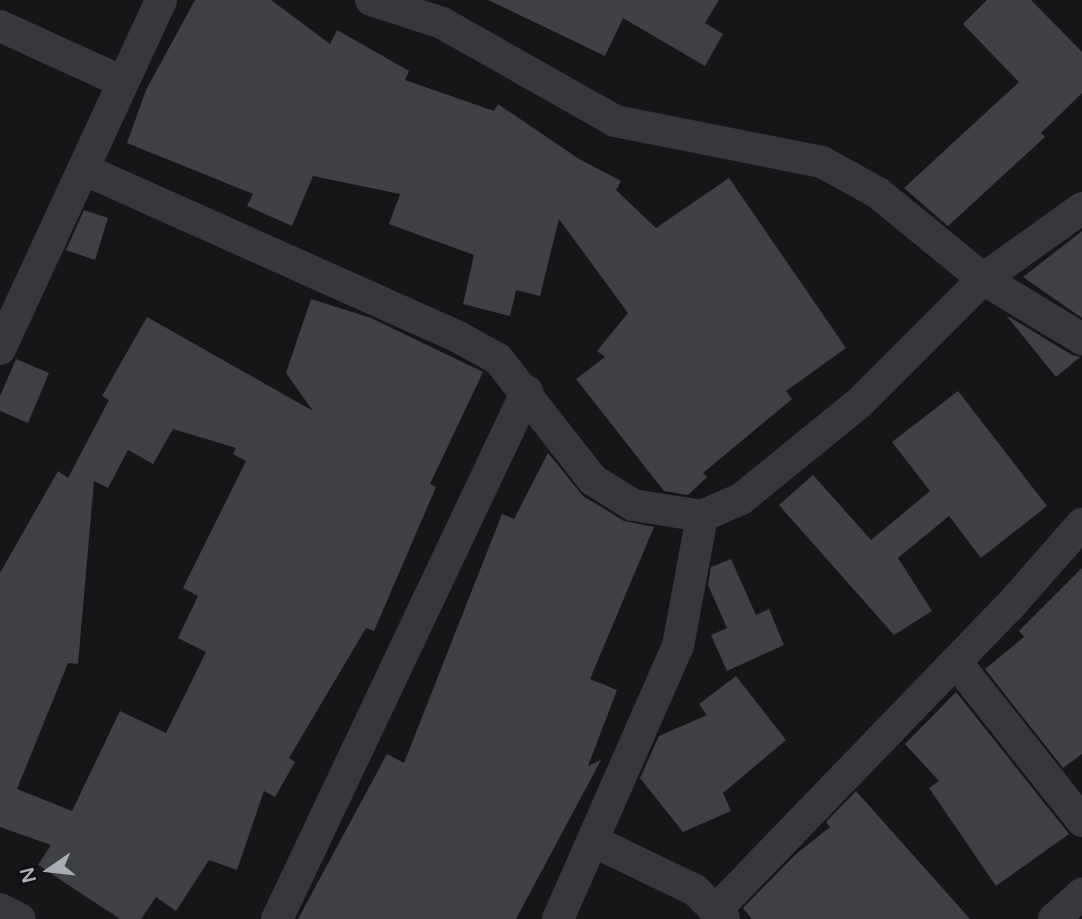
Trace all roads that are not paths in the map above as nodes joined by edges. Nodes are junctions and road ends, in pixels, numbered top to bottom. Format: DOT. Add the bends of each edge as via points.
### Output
graph roads {
  1 [pos="161,0"];
  2 [pos="371,0"];
  3 [pos="0,26"];
  4 [pos="123,82"];
  5 [pos="83,169"];
  6 [pos="1082,208"];
  7 [pos="983,279"];
  8 [pos="1082,339"];
  9 [pos="0,349"];
  10 [pos="527,391"];
  11 [pos="702,516"];
  12 [pos="1082,524"];
  13 [pos="956,662"];
  14 [pos="1082,821"];
  15 [pos="593,841"];
  16 [pos="1082,894"];
  17 [pos="0,909"];
  18 [pos="720,914"];
  19 [pos="20,919"];
  20 [pos="277,919"];
  21 [pos="558,919"];
  22 [pos="1054,919"];
  1 -- 4 [label="street"];
  2 -- 7 [label="street" via="442,23 615,121 822,162 878,193"];
  3 -- 4 [label="street"];
  4 -- 5 [label="street"];
  5 -- 9 [label="street"];
  5 -- 10 [label="street" via="460,338 498,359"];
  6 -- 7 [label="street"];
  7 -- 8 [label="street"];
  7 -- 11 [label="street" via="858,404 741,499"];
  10 -- 11 [label="street" via="593,480 633,505"];
  10 -- 20 [label="street"];
  11 -- 15 [label="street" via="678,646"];
  12 -- 13 [label="street"];
  13 -- 14 [label="street"];
  13 -- 18 [label="street"];
  15 -- 18 [label="street" via="695,890"];
  15 -- 21 [label="street"];
  16 -- 22 [label="street"];
  17 -- 19 [label="street"];
}
